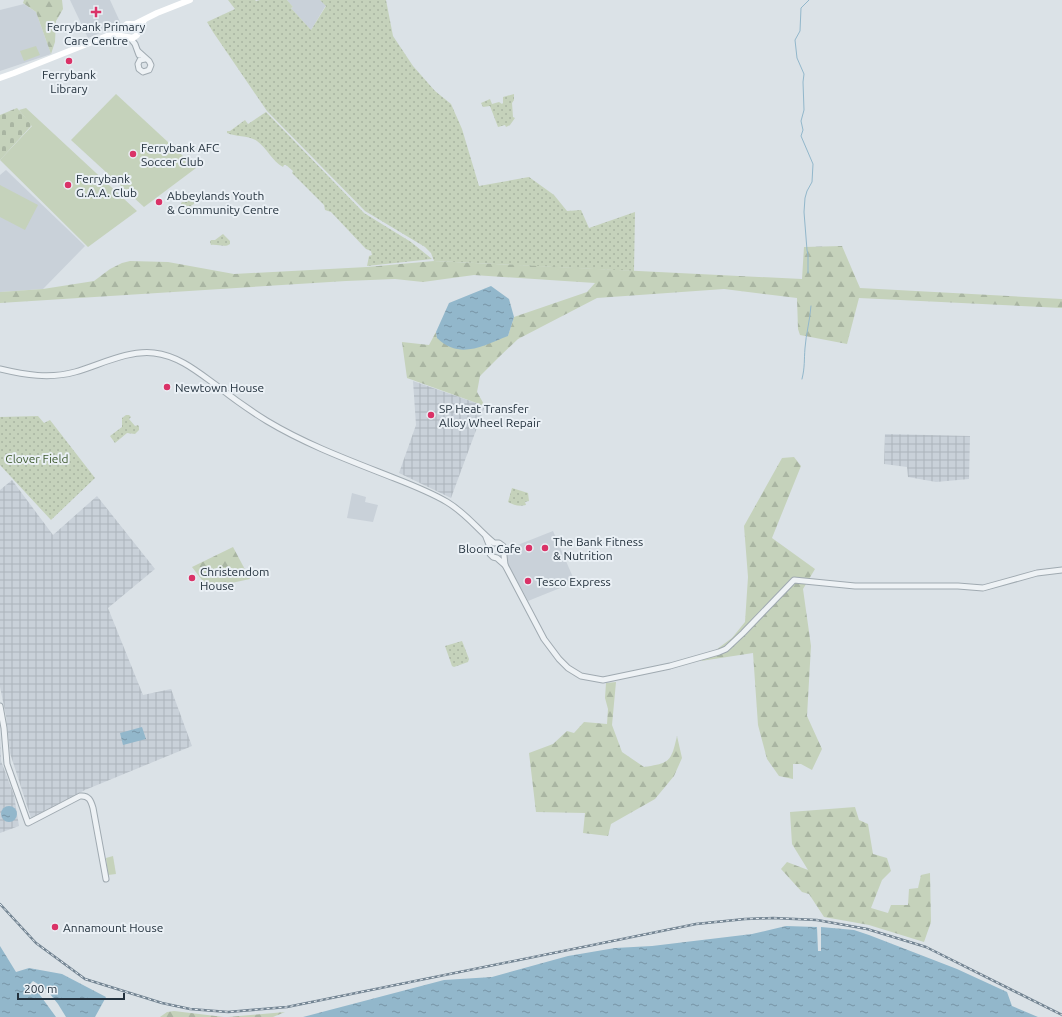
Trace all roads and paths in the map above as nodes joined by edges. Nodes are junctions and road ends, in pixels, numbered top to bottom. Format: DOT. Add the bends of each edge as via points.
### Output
graph roads {
  1 [pos="190,0"];
  2 [pos="144,20"];
  3 [pos="135,24"];
  4 [pos="123,28"];
  5 [pos="138,33"];
  6 [pos="116,35"];
  7 [pos="124,36"];
  8 [pos="131,39"];
  9 [pos="136,44"];
  10 [pos="139,52"];
  11 [pos="145,59"];
  12 [pos="139,62"];
  13 [pos="0,78"];
  14 [pos="0,369"];
  15 [pos="492,545"];
  16 [pos="503,555"];
  17 [pos="497,558"];
  18 [pos="505,566"];
  19 [pos="1062,570"];
  20 [pos="0,706"];
  21 [pos="106,879"];
  1 -- 2 [label="main road"];
  2 -- 3 [label="main road"];
  2 -- 5 [label="main road"];
  3 -- 4 [label="main road" via="127,24"];
  3 -- 5 [label="main road"];
  4 -- 6 [label="main road"];
  4 -- 7 [label="main road"];
  5 -- 8 [label="main road"];
  5 -- 9 [label="street"];
  6 -- 7 [label="main road"];
  6 -- 13 [label="main road" via="94,41"];
  7 -- 8 [label="main road"];
  8 -- 9 [label="street"];
  9 -- 10 [label="street"];
  10 -- 11 [label="street"];
  10 -- 12 [label="street"];
  11 -- 12 [label="street"];
  11 -- 12 [label="street" via="151,64 147,72 139,69"];
  14 -- 15 [label="street" via="31,376 55,375 75,372 135,353 168,356 187,365 254,413 288,433 437,496 469,518"];
  15 -- 16 [label="street" via="499,543 503,546"];
  15 -- 17 [label="street" via="490,554"];
  16 -- 17 [label="street"];
  16 -- 18 [label="street"];
  17 -- 18 [label="street"];
  18 -- 19 [label="street" via="544,639 559,659 581,676 603,680 670,666 726,649 794,580 854,586 983,588 1037,572"];
  20 -- 21 [label="street" via="7,764 28,823 80,796 89,798 92,802"];
}
